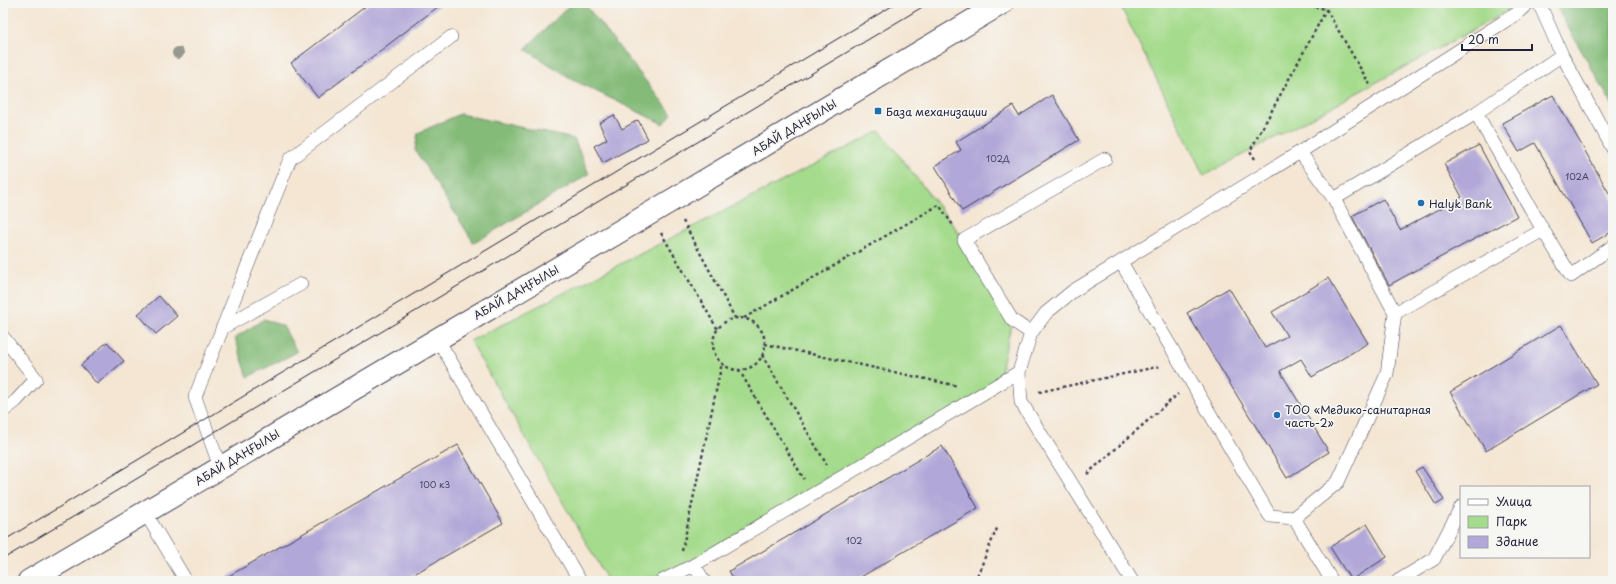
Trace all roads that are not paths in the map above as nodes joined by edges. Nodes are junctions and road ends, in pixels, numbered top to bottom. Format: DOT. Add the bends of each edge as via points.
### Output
graph roads {
  1 [pos="1002,3"];
  2 [pos="1528,3"];
  3 [pos="1539,3"];
  4 [pos="451,36"];
  5 [pos="1562,55"];
  6 [pos="1476,112"];
  7 [pos="1613,149"];
  8 [pos="1300,152"];
  9 [pos="1105,159"];
  10 [pos="1334,199"];
  11 [pos="1542,230"];
  12 [pos="1613,246"];
  13 [pos="1120,262"];
  14 [pos="301,284"];
  15 [pos="1395,313"];
  16 [pos="222,328"];
  17 [pos="1031,333"];
  18 [pos="3,337"];
  19 [pos="438,338"];
  20 [pos="1019,372"];
  21 [pos="3,411"];
  22 [pos="220,468"];
  23 [pos="1460,509"];
  24 [pos="145,512"];
  25 [pos="1294,518"];
  26 [pos="694,565"];
  27 [pos="29,581"];
  28 [pos="186,581"];
  29 [pos="580,581"];
  30 [pos="662,581"];
  31 [pos="704,581"];
  32 [pos="1132,581"];
  33 [pos="1332,581"];
  34 [pos="1398,581"];
  1 -- 19 [label="main road, АБАЙ ДАҢҒЫЛЫ"];
  2 -- 8 [label="lane" via="1516,14"];
  3 -- 5 [label="lane"];
  4 -- 16 [label="lane" via="290,159"];
  5 -- 6 [label="lane"];
  5 -- 7 [label="lane"];
  6 -- 10 [label="lane"];
  6 -- 11 [label="lane"];
  8 -- 10 [label="lane"];
  8 -- 13 [label="lane"];
  9 -- 17 [label="lane" via="964,240 1012,320"];
  10 -- 15 [label="lane"];
  11 -- 12 [label="lane" via="1571,276"];
  11 -- 15 [label="lane"];
  13 -- 17 [label="lane" via="1073,291 1046,313"];
  13 -- 25 [label="lane" via="1270,516"];
  14 -- 16 [label="lane"];
  15 -- 25 [label="lane" via="1387,374 1338,482"];
  16 -- 22 [label="lane" via="195,397"];
  17 -- 20 [label="lane"];
  18 -- 21 [label="lane" via="36,379"];
  19 -- 22 [label="main road, АБАЙ ДАҢҒЫЛЫ"];
  19 -- 29 [label="lane"];
  20 -- 26 [label="lane"];
  20 -- 32 [label="lane" via="1021,402"];
  22 -- 24 [label="main road, АБАЙ ДАҢҒЫЛЫ"];
  23 -- 34 [label="lane" via="1434,559"];
  24 -- 27 [label="main road, АБАЙ ДАҢҒЫЛЫ"];
  24 -- 28 [label="lane"];
  25 -- 33 [label="lane"];
  26 -- 30 [label="lane"];
  26 -- 31 [label="lane"];
}
